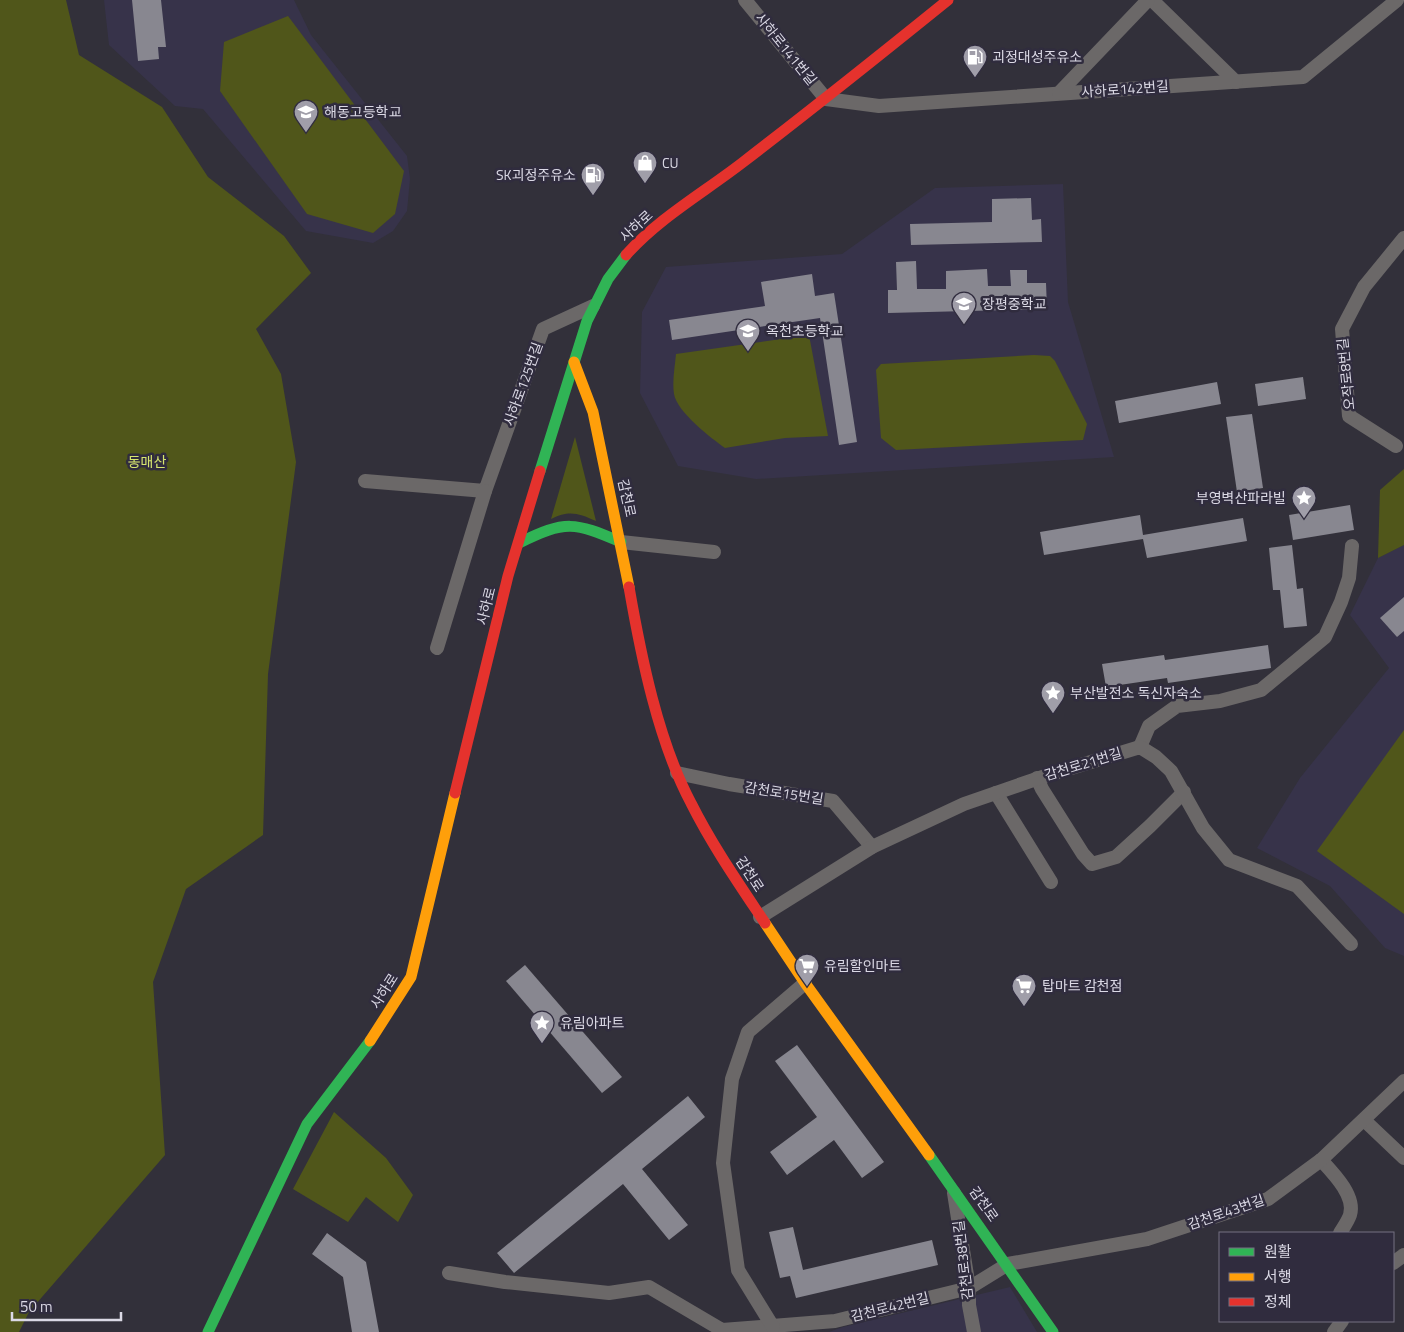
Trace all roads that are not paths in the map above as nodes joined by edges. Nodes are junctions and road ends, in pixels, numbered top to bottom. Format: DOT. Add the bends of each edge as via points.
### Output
graph roads {
  1 [pos="746,0"];
  2 [pos="948,0"];
  3 [pos="1148,0"];
  4 [pos="1152,0"];
  5 [pos="1397,0"];
  6 [pos="1236,82"];
  7 [pos="1059,93"];
  8 [pos="826,99"];
  9 [pos="1404,238"];
  10 [pos="593,306"];
  11 [pos="574,362"];
  12 [pos="1396,446"];
  13 [pos="365,481"];
  14 [pos="485,491"];
  15 [pos="519,542"];
  16 [pos="621,542"];
  17 [pos="1352,546"];
  18 [pos="714,552"];
  19 [pos="436,648"];
  20 [pos="1140,747"];
  21 [pos="676,773"];
  22 [pos="1038,778"];
  23 [pos="1184,792"];
  24 [pos="996,793"];
  25 [pos="872,848"];
  26 [pos="1051,882"];
  27 [pos="760,917"];
  28 [pos="1351,944"];
  29 [pos="805,984"];
  30 [pos="1404,1081"];
  31 [pos="1364,1120"];
  32 [pos="1404,1158"];
  33 [pos="1321,1160"];
  34 [pos="953,1188"];
  35 [pos="1341,1232"];
  36 [pos="1008,1264"];
  37 [pos="448,1273"];
  38 [pos="969,1288"];
  39 [pos="834,1326"];
  40 [pos="773,1327"];
  41 [pos="208,1332"];
  42 [pos="974,1332"];
  43 [pos="1053,1332"];
  1 -- 8 [label="street, 사하로141번길"];
  2 -- 8 [label="street, 사하로"];
  3 -- 7 [label="street"];
  4 -- 6 [label="street"];
  5 -- 6 [label="street, 사하로142번길" via="1303,77"];
  6 -- 7 [label="street, 사하로142번길"];
  7 -- 8 [label="street, 사하로142번길" via="878,106"];
  8 -- 10 [label="street, 사하로" via="644,236 617,266"];
  9 -- 12 [label="street, 오작로8번길" via="1364,287 1342,330 1349,416"];
  10 -- 11 [label="street, 사하로"];
  10 -- 14 [label="street, 사하로125번길" via="543,329"];
  11 -- 15 [label="street, 사하로"];
  11 -- 16 [label="street, 감천로" via="592,412"];
  13 -- 14 [label="street"];
  14 -- 19 [label="street, 사하로125번길"];
  15 -- 16 [label="street" via="558,525 571,524"];
  15 -- 41 [label="street, 사하로" via="411,976 364,1051 307,1124"];
  16 -- 18 [label="street"];
  16 -- 21 [label="street, 감천로" via="638,636"];
  17 -- 20 [label="street" via="1349,578 1342,602 1325,637 1261,690 1220,701 1178,706 1149,726"];
  20 -- 22 [label="street, 감천로21번길"];
  20 -- 23 [label="street, 감천로21번길" via="1171,772"];
  21 -- 25 [label="street, 감천로15번길" via="833,801"];
  21 -- 27 [label="street, 감천로" via="703,827"];
  22 -- 23 [label="street" via="1092,864 1116,857"];
  22 -- 24 [label="street, 감천로21번길"];
  23 -- 28 [label="street, 감천로21번길" via="1203,828 1228,860 1297,886"];
  24 -- 25 [label="street, 감천로21번길" via="964,804"];
  24 -- 26 [label="street"];
  25 -- 27 [label="street, 감천로21번길"];
  27 -- 29 [label="street, 감천로"];
  29 -- 34 [label="street, 감천로"];
  29 -- 40 [label="street" via="748,1032 732,1079 723,1163 738,1270"];
  30 -- 31 [label="street, 감천로43번길"];
  31 -- 32 [label="street"];
  31 -- 33 [label="street, 감천로43번길"];
  33 -- 35 [label="street" via="1338,1179 1350,1202 1350,1215"];
  33 -- 36 [label="street, 감천로43번길" via="1268,1199 1147,1239"];
  34 -- 36 [label="street, 감천로"];
  34 -- 38 [label="street, 감천로38번길"];
  36 -- 38 [label="street, 감천로42번길"];
  36 -- 43 [label="street, 감천로"];
  37 -- 40 [label="street, 감천로42번길" via="609,1293 649,1287 722,1330"];
  38 -- 39 [label="street, 감천로42번길"];
  38 -- 42 [label="street, 감천로38번길" via="968,1306"];
  39 -- 40 [label="street, 감천로42번길"];
}
